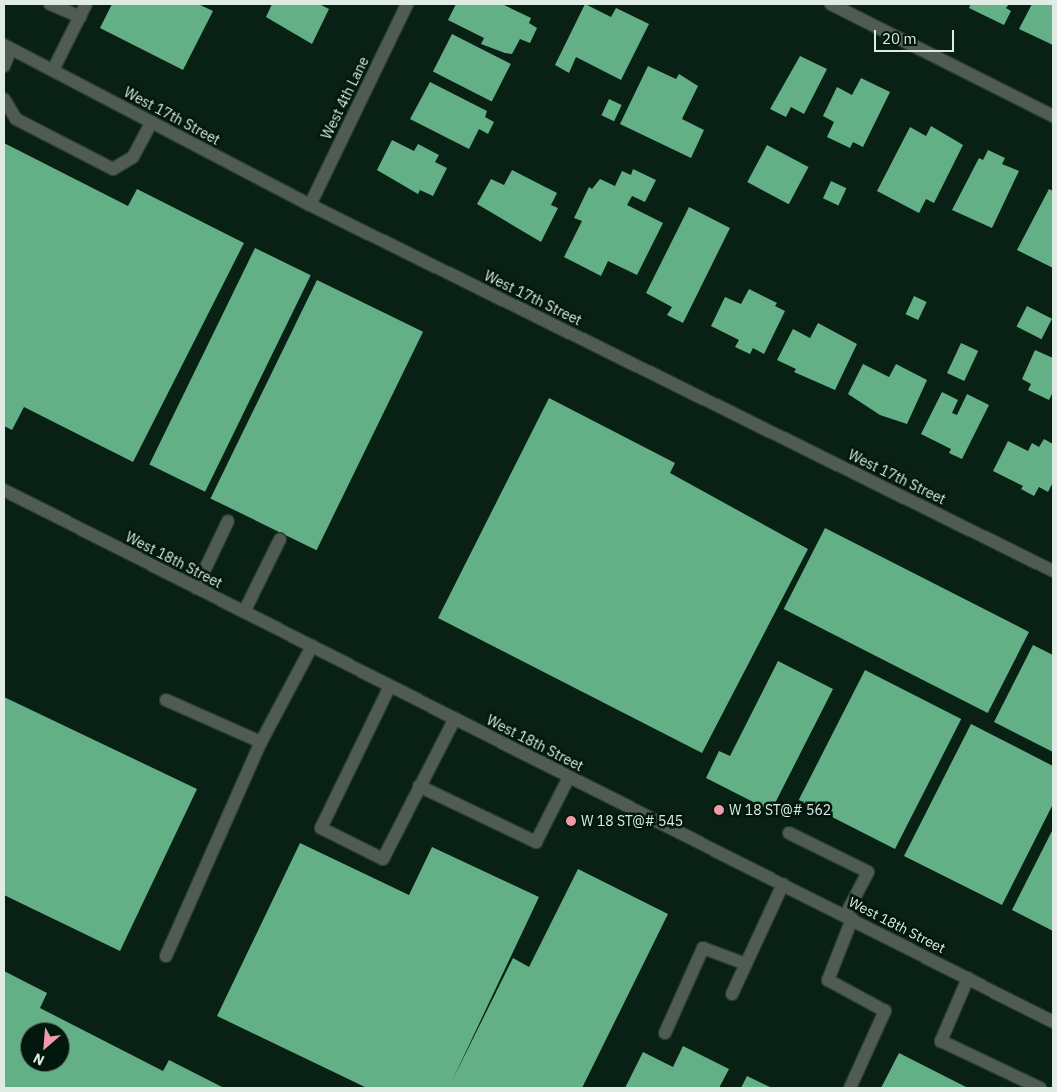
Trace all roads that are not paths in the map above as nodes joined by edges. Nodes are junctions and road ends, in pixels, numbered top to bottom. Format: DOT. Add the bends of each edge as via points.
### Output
graph roads {
  1 [pos="50,4"];
  2 [pos="86,4"];
  3 [pos="407,4"];
  4 [pos="831,4"];
  5 [pos="80,17"];
  6 [pos="8,47"];
  7 [pos="4,66"];
  8 [pos="53,70"];
  9 [pos="4,99"];
  10 [pos="1053,116"];
  11 [pos="152,122"];
  12 [pos="310,205"];
  13 [pos="4,490"];
  14 [pos="228,521"];
  15 [pos="280,539"];
  16 [pos="1053,571"];
  17 [pos="196,588"];
  18 [pos="244,612"];
  19 [pos="312,646"];
  20 [pos="390,686"];
  21 [pos="166,700"];
  22 [pos="456,718"];
  23 [pos="261,742"];
  24 [pos="569,777"];
  25 [pos="419,786"];
  26 [pos="789,833"];
  27 [pos="782,884"];
  28 [pos="848,918"];
  29 [pos="166,956"];
  30 [pos="746,964"];
  31 [pos="968,978"];
  32 [pos="732,994"];
  33 [pos="1053,1022"];
  34 [pos="665,1033"];
  35 [pos="850,1088"];
  36 [pos="1040,1088"];
  1 -- 5 [label="street"];
  2 -- 5 [label="street"];
  3 -- 12 [label="street, West 4th Lane"];
  4 -- 10 [label="street"];
  5 -- 8 [label="street"];
  6 -- 7 [label="street"];
  6 -- 8 [label="street, West 17th Street"];
  8 -- 11 [label="street, West 17th Street"];
  9 -- 11 [label="street" via="16,119 113,169 133,157"];
  11 -- 12 [label="street, West 17th Street"];
  12 -- 16 [label="street, West 17th Street"];
  13 -- 17 [label="street, West 18th Street"];
  14 -- 17 [label="street"];
  15 -- 18 [label="street"];
  17 -- 18 [label="street, West 18th Street"];
  18 -- 19 [label="street, West 18th Street"];
  19 -- 20 [label="street, West 18th Street"];
  19 -- 23 [label="street"];
  20 -- 22 [label="street, West 18th Street"];
  20 -- 25 [label="street" via="321,828 383,859"];
  21 -- 23 [label="street"];
  22 -- 24 [label="street, West 18th Street"];
  22 -- 25 [label="street"];
  23 -- 29 [label="street"];
  24 -- 25 [label="street" via="536,842"];
  24 -- 27 [label="street, West 18th Street"];
  26 -- 28 [label="street" via="868,872"];
  27 -- 28 [label="street, West 18th Street"];
  27 -- 30 [label="street"];
  28 -- 31 [label="street, West 18th Street"];
  28 -- 35 [label="street" via="828,980 885,1012"];
  30 -- 32 [label="street"];
  30 -- 34 [label="street" via="702,948"];
  31 -- 33 [label="street, West 18th Street"];
  31 -- 36 [label="street" via="941,1041"];
}
